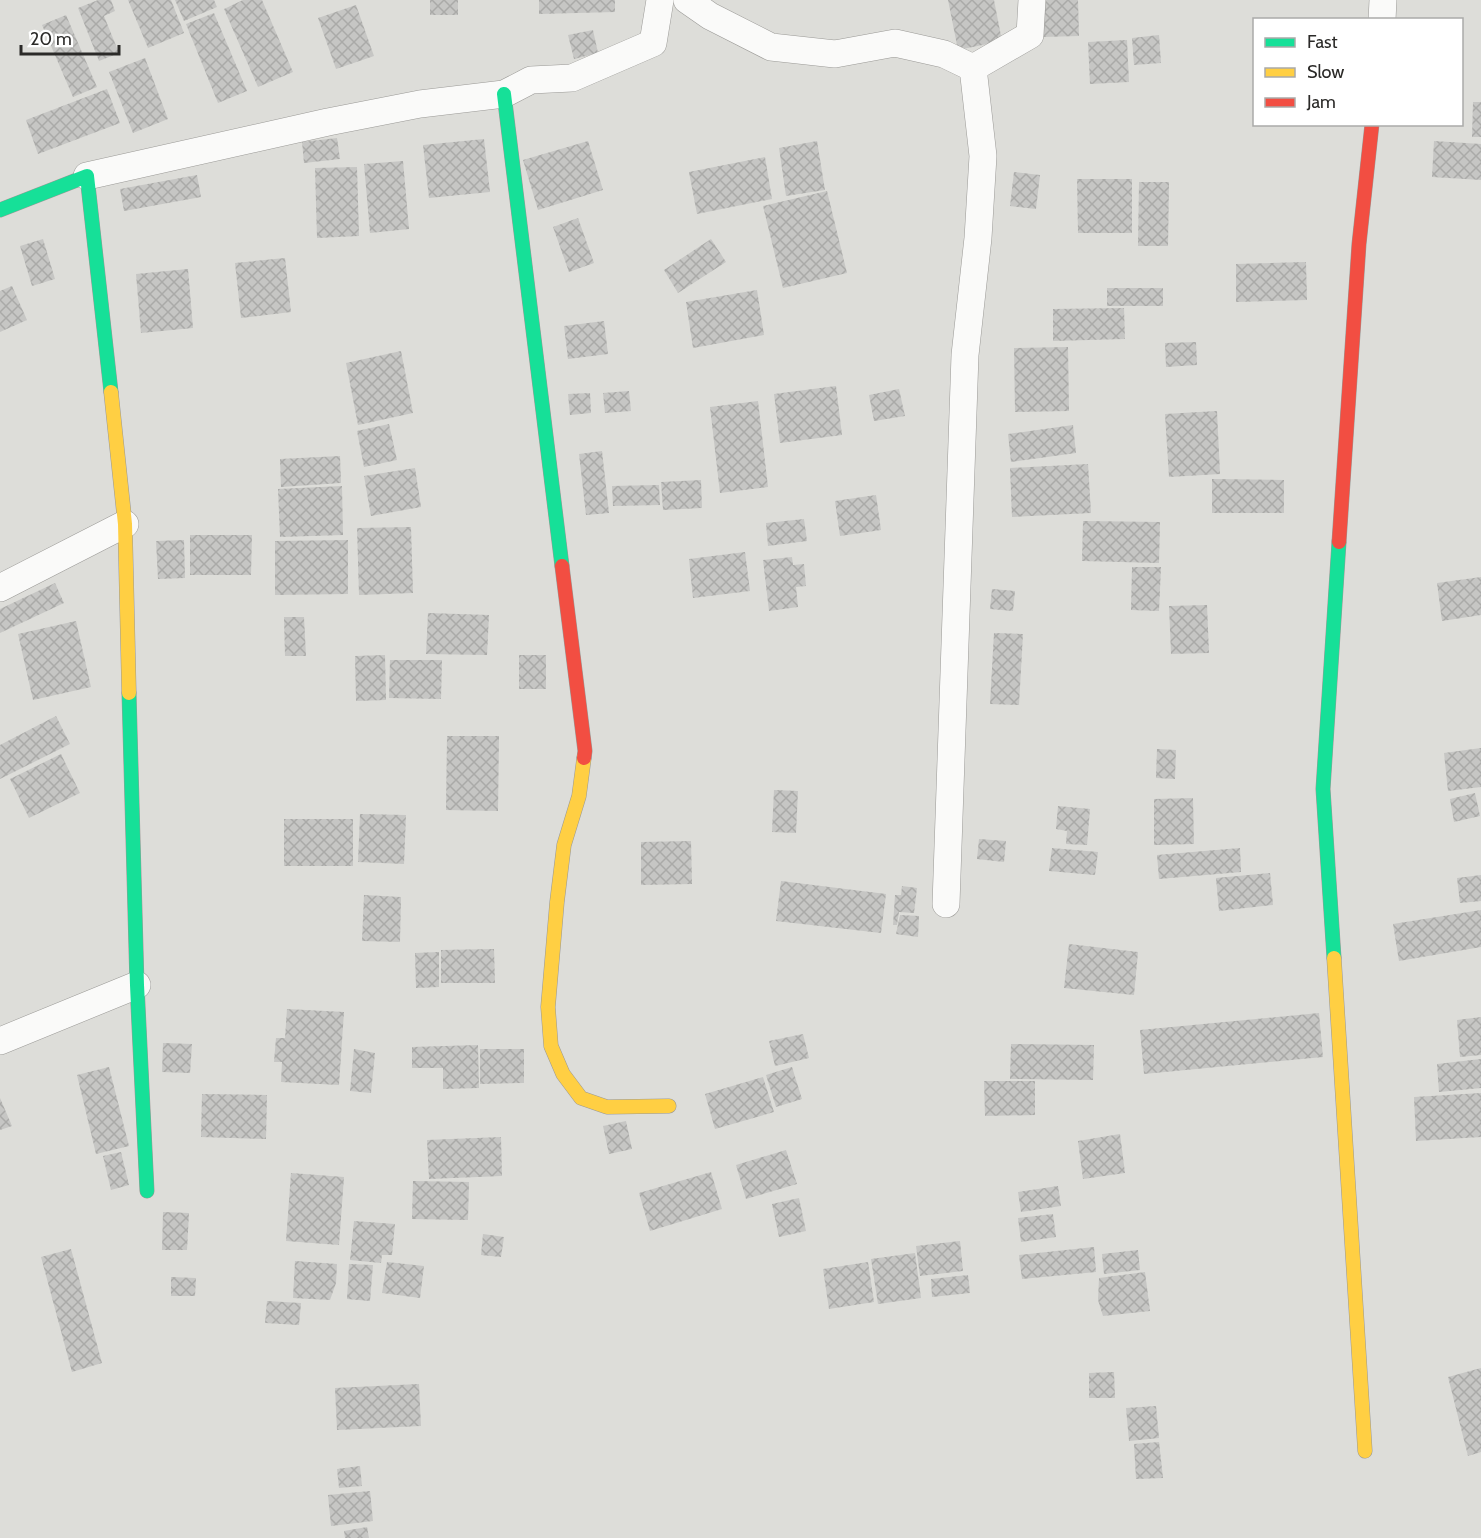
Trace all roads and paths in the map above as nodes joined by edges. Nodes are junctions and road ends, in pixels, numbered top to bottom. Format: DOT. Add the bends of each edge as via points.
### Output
graph roads {
  1 [pos="660,0"];
  2 [pos="687,0"];
  3 [pos="1032,0"];
  4 [pos="1383,0"];
  5 [pos="1382,18"];
  6 [pos="973,68"];
  7 [pos="504,94"];
  8 [pos="1372,126"];
  9 [pos="87,176"];
  10 [pos="0,210"];
  11 [pos="125,525"];
  12 [pos="0,588"];
  13 [pos="946,904"];
  14 [pos="137,985"];
  15 [pos="0,1041"];
  16 [pos="669,1106"];
  17 [pos="147,1191"];
  18 [pos="1365,1451"];
  1 -- 7 [label="street" via="652,43 572,78 531,80"];
  2 -- 6 [label="street" via="771,47 835,54 895,43 944,54"];
  3 -- 6 [label="street" via="1030,35"];
  4 -- 5 [label="street"];
  6 -- 13 [label="street" via="983,156 965,355"];
  7 -- 9 [label="street" via="420,104 328,122"];
  7 -- 16 [label="street" via="585,751 579,796 564,845 557,902 548,1006 551,1046 563,1074 581,1098 607,1107"];
  8 -- 18 [label="street" via="1359,244 1323,789"];
  9 -- 10 [label="street"];
  9 -- 11 [label="street"];
  11 -- 12 [label="street"];
  11 -- 14 [label="street"];
  14 -- 15 [label="street"];
  14 -- 17 [label="street"];
}
